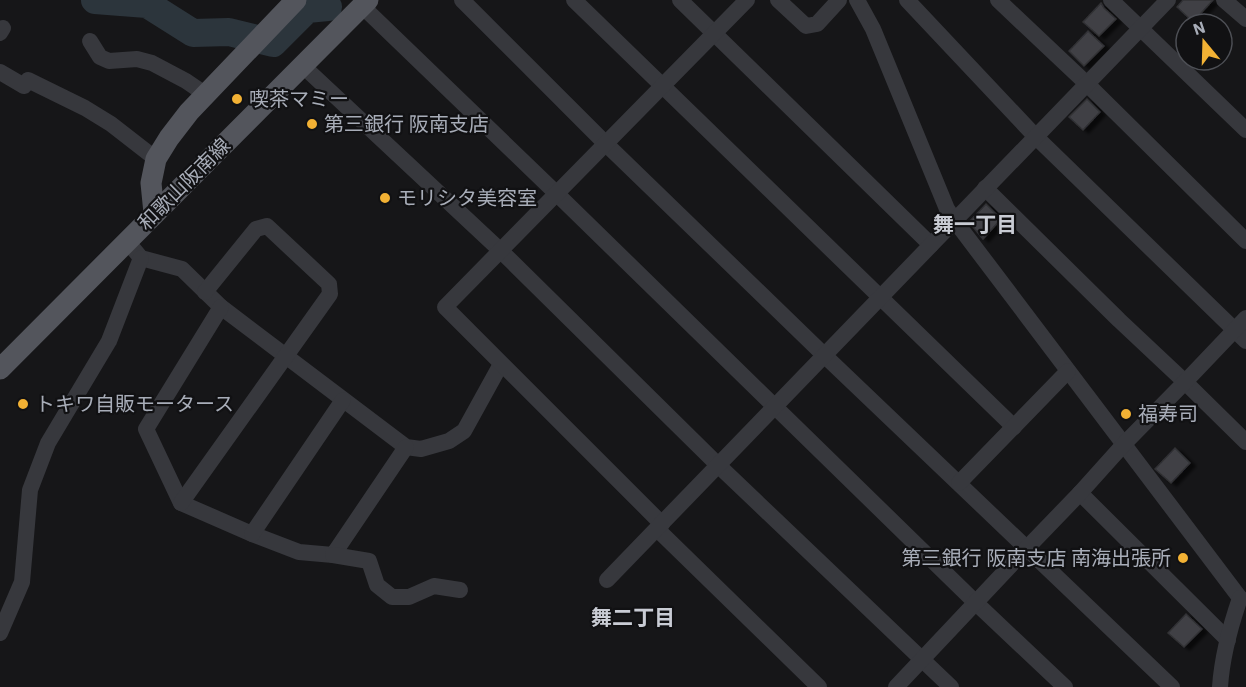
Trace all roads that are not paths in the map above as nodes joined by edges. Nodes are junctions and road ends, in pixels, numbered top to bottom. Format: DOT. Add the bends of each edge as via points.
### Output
graph roads {
  1 [pos="296,0"];
  2 [pos="462,0"];
  3 [pos="574,0"];
  4 [pos="680,0"];
  5 [pos="747,0"];
  6 [pos="778,0"];
  7 [pos="839,0"];
  8 [pos="857,0"];
  9 [pos="907,0"];
  10 [pos="998,0"];
  11 [pos="1111,0"];
  12 [pos="1168,0"];
  13 [pos="1224,0"];
  14 [pos="365,3"];
  15 [pos="1246,19"];
  16 [pos="1140,29"];
  17 [pos="715,33"];
  18 [pos="90,41"];
  19 [pos="303,66"];
  20 [pos="0,72"];
  21 [pos="1087,84"];
  22 [pos="663,86"];
  23 [pos="205,94"];
  24 [pos="1246,130"];
  25 [pos="1036,137"];
  26 [pos="606,144"];
  27 [pos="156,159"];
  28 [pos="985,188"];
  29 [pos="557,194"];
  30 [pos="154,213"];
  31 [pos="955,221"];
  32 [pos="127,241"];
  33 [pos="1246,241"];
  34 [pos="931,245"];
  35 [pos="501,251"];
  36 [pos="141,258"];
  37 [pos="206,292"];
  38 [pos="880,297"];
  39 [pos="221,307"];
  40 [pos="1242,330"];
  41 [pos="824,355"];
  42 [pos="285,356"];
  43 [pos="501,364"];
  44 [pos="0,369"];
  45 [pos="1068,371"];
  46 [pos="1185,382"];
  47 [pos="343,400"];
  48 [pos="775,407"];
  49 [pos="1014,427"];
  50 [pos="1246,442"];
  51 [pos="1124,444"];
  52 [pos="406,447"];
  53 [pos="719,465"];
  54 [pos="959,483"];
  55 [pos="1080,493"];
  56 [pos="181,503"];
  57 [pos="659,526"];
  58 [pos="252,534"];
  59 [pos="1027,548"];
  60 [pos="333,555"];
  61 [pos="607,580"];
  62 [pos="460,590"];
  63 [pos="1243,597"];
  64 [pos="976,603"];
  65 [pos="0,633"];
  66 [pos="1227,640"];
  67 [pos="922,660"];
  68 [pos="819,687"];
  69 [pos="896,687"];
  70 [pos="951,687"];
  71 [pos="1065,687"];
  72 [pos="1172,687"];
  73 [pos="1220,687"];
  1 -- 23 [label="main road"];
  2 -- 26 [label="street"];
  3 -- 22 [label="street"];
  4 -- 17 [label="street"];
  5 -- 17 [label="street"];
  6 -- 7 [label="street" via="806,26 817,24"];
  8 -- 31 [label="street"];
  9 -- 25 [label="street"];
  10 -- 21 [label="street"];
  11 -- 16 [label="street"];
  12 -- 16 [label="street"];
  13 -- 15 [label="street"];
  14 -- 19 [label="main road, 和歌山阪南線"];
  14 -- 29 [label="street"];
  16 -- 21 [label="street"];
  16 -- 24 [label="street"];
  17 -- 22 [label="street"];
  17 -- 34 [label="street"];
  18 -- 23 [label="street" via="100,57 152,63"];
  19 -- 30 [label="main road, 和歌山阪南線"];
  19 -- 35 [label="street"];
  20 -- 27 [label="street" via="24,86 28,80 85,108"];
  21 -- 25 [label="street"];
  21 -- 33 [label="street"];
  22 -- 26 [label="street"];
  22 -- 38 [label="street"];
  23 -- 27 [label="main road"];
  25 -- 28 [label="street"];
  25 -- 40 [label="street"];
  26 -- 29 [label="street"];
  26 -- 41 [label="street"];
  27 -- 30 [label="main road" via="151,183"];
  28 -- 31 [label="street"];
  28 -- 46 [label="street"];
  29 -- 35 [label="street"];
  29 -- 48 [label="street"];
  30 -- 32 [label="main road, 和歌山阪南線"];
  31 -- 34 [label="street"];
  31 -- 45 [label="street"];
  32 -- 36 [label="street"];
  32 -- 44 [label="main road, 和歌山阪南線"];
  34 -- 38 [label="street"];
  35 -- 43 [label="street" via="445,307"];
  35 -- 53 [label="street"];
  36 -- 37 [label="street" via="182,269"];
  36 -- 65 [label="street" via="109,341 48,443 30,490 22,582"];
  37 -- 39 [label="street"];
  37 -- 42 [label="street" via="255,229 267,226 329,284 330,294"];
  38 -- 41 [label="street"];
  38 -- 49 [label="street"];
  39 -- 42 [label="street"];
  39 -- 56 [label="street" via="146,429"];
  40 -- 46 [label="street"];
  41 -- 48 [label="street"];
  41 -- 54 [label="street"];
  42 -- 47 [label="street"];
  42 -- 56 [label="street"];
  43 -- 52 [label="street" via="464,431 449,441 421,449"];
  43 -- 57 [label="street"];
  45 -- 49 [label="street"];
  45 -- 51 [label="street"];
  46 -- 50 [label="street"];
  46 -- 51 [label="street"];
  47 -- 52 [label="street"];
  47 -- 58 [label="street"];
  48 -- 53 [label="street"];
  48 -- 64 [label="street"];
  49 -- 54 [label="street"];
  51 -- 55 [label="street"];
  51 -- 63 [label="street"];
  52 -- 60 [label="street"];
  53 -- 57 [label="street"];
  53 -- 67 [label="street"];
  54 -- 59 [label="street"];
  55 -- 59 [label="street"];
  55 -- 66 [label="street"];
  56 -- 58 [label="street"];
  57 -- 61 [label="street"];
  57 -- 68 [label="street"];
  58 -- 60 [label="street" via="299,552"];
  59 -- 64 [label="street"];
  59 -- 72 [label="street"];
  60 -- 62 [label="street" via="369,561 377,585 392,597 409,597 434,586"];
  63 -- 66 [label="street"];
  64 -- 67 [label="street"];
  64 -- 71 [label="street"];
  66 -- 73 [label="street"];
  67 -- 69 [label="street"];
  67 -- 70 [label="street"];
}
